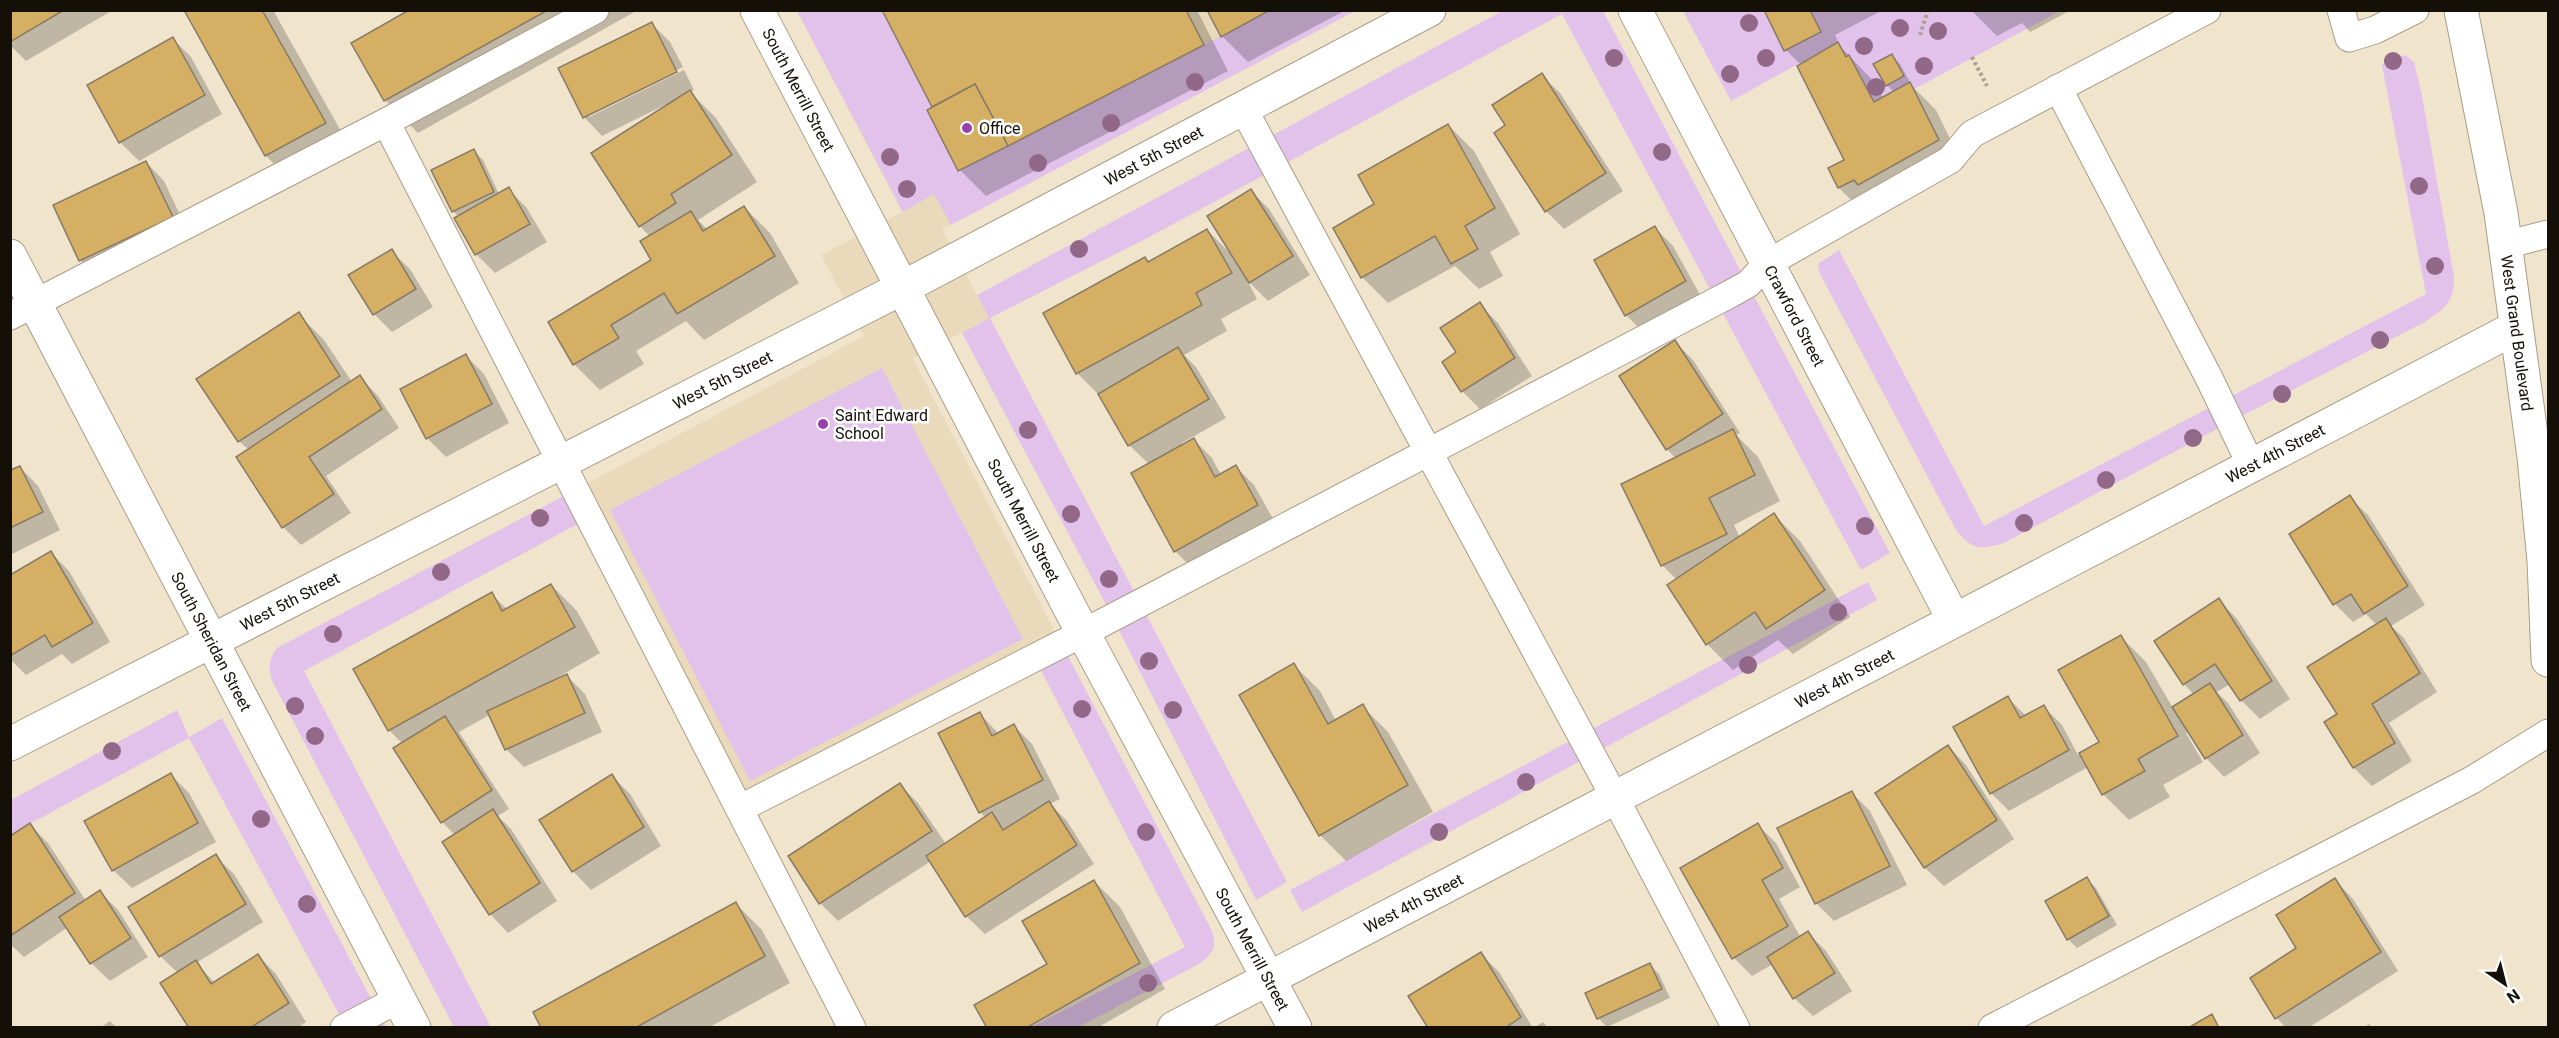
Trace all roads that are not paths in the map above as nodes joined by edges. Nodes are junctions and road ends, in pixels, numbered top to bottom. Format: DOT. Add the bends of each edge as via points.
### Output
graph roads {
  1 [pos="595,10"];
  2 [pos="757,10"];
  3 [pos="1429,10"];
  4 [pos="1635,10"];
  5 [pos="2207,10"];
  6 [pos="2342,10"];
  7 [pos="2415,10"];
  8 [pos="2461,10"];
  9 [pos="2058,88"];
  10 [pos="1243,108"];
  11 [pos="386,122"];
  12 [pos="2548,234"];
  13 [pos="2505,245"];
  14 [pos="10,256"];
  15 [pos="1768,263"];
  16 [pos="902,288"];
  17 [pos="23,310"];
  18 [pos="2515,328"];
  19 [pos="1428,452"];
  20 [pos="2541,456"];
  21 [pos="561,462"];
  22 [pos="2252,465"];
  23 [pos="2546,561"];
  24 [pos="1954,620"];
  25 [pos="1083,633"];
  26 [pos="211,640"];
  27 [pos="2548,660"];
  28 [pos="2548,733"];
  29 [pos="10,744"];
  30 [pos="1615,798"];
  31 [pos="741,808"];
  32 [pos="1269,978"];
  33 [pos="399,999"];
  34 [pos="344,1028"];
  35 [pos="414,1028"];
  36 [pos="852,1028"];
  37 [pos="1174,1028"];
  38 [pos="1295,1028"];
  39 [pos="1736,1028"];
  40 [pos="1992,1028"];
  1 -- 11 [label="lane"];
  2 -- 16 [label="street, South Merrill Street"];
  3 -- 10 [label="street, West 5th Street"];
  4 -- 15 [label="street, Crawford Street"];
  5 -- 9 [label="lane"];
  6 -- 7 [label="lane" via="2349,38"];
  8 -- 13 [label="street, West Grand Boulevard"];
  9 -- 15 [label="lane" via="1972,134 1950,160"];
  9 -- 22 [label="lane"];
  10 -- 16 [label="street, West 5th Street"];
  10 -- 19 [label="lane"];
  11 -- 17 [label="lane"];
  11 -- 21 [label="lane"];
  12 -- 13 [label="lane"];
  13 -- 18 [label="street, West Grand Boulevard"];
  14 -- 17 [label="street, South Sheridan Street"];
  15 -- 19 [label="lane" via="1748,284"];
  15 -- 24 [label="street, Crawford Street"];
  16 -- 21 [label="street, West 5th Street"];
  16 -- 25 [label="street, South Merrill Street"];
  17 -- 26 [label="street, South Sheridan Street"];
  18 -- 20 [label="street, West Grand Boulevard"];
  18 -- 22 [label="street, West 4th Street"];
  19 -- 25 [label="lane"];
  19 -- 30 [label="lane"];
  20 -- 23 [label="street, West Grand Boulevard"];
  21 -- 26 [label="street, West 5th Street"];
  21 -- 31 [label="lane"];
  22 -- 24 [label="street, West 4th Street"];
  23 -- 27 [label="street, West Grand Boulevard"];
  24 -- 30 [label="street, West 4th Street"];
  25 -- 31 [label="lane"];
  25 -- 32 [label="street, South Merrill Street"];
  26 -- 29 [label="street, West 5th Street"];
  26 -- 33 [label="street, South Sheridan Street"];
  28 -- 40 [label="lane" via="2472,780"];
  30 -- 32 [label="street, West 4th Street"];
  30 -- 39 [label="lane"];
  31 -- 36 [label="lane"];
  32 -- 37 [label="street, West 4th Street"];
  32 -- 38 [label="street, South Merrill Street"];
  33 -- 34 [label="lane"];
  33 -- 35 [label="street, South Sheridan Street"];
}
